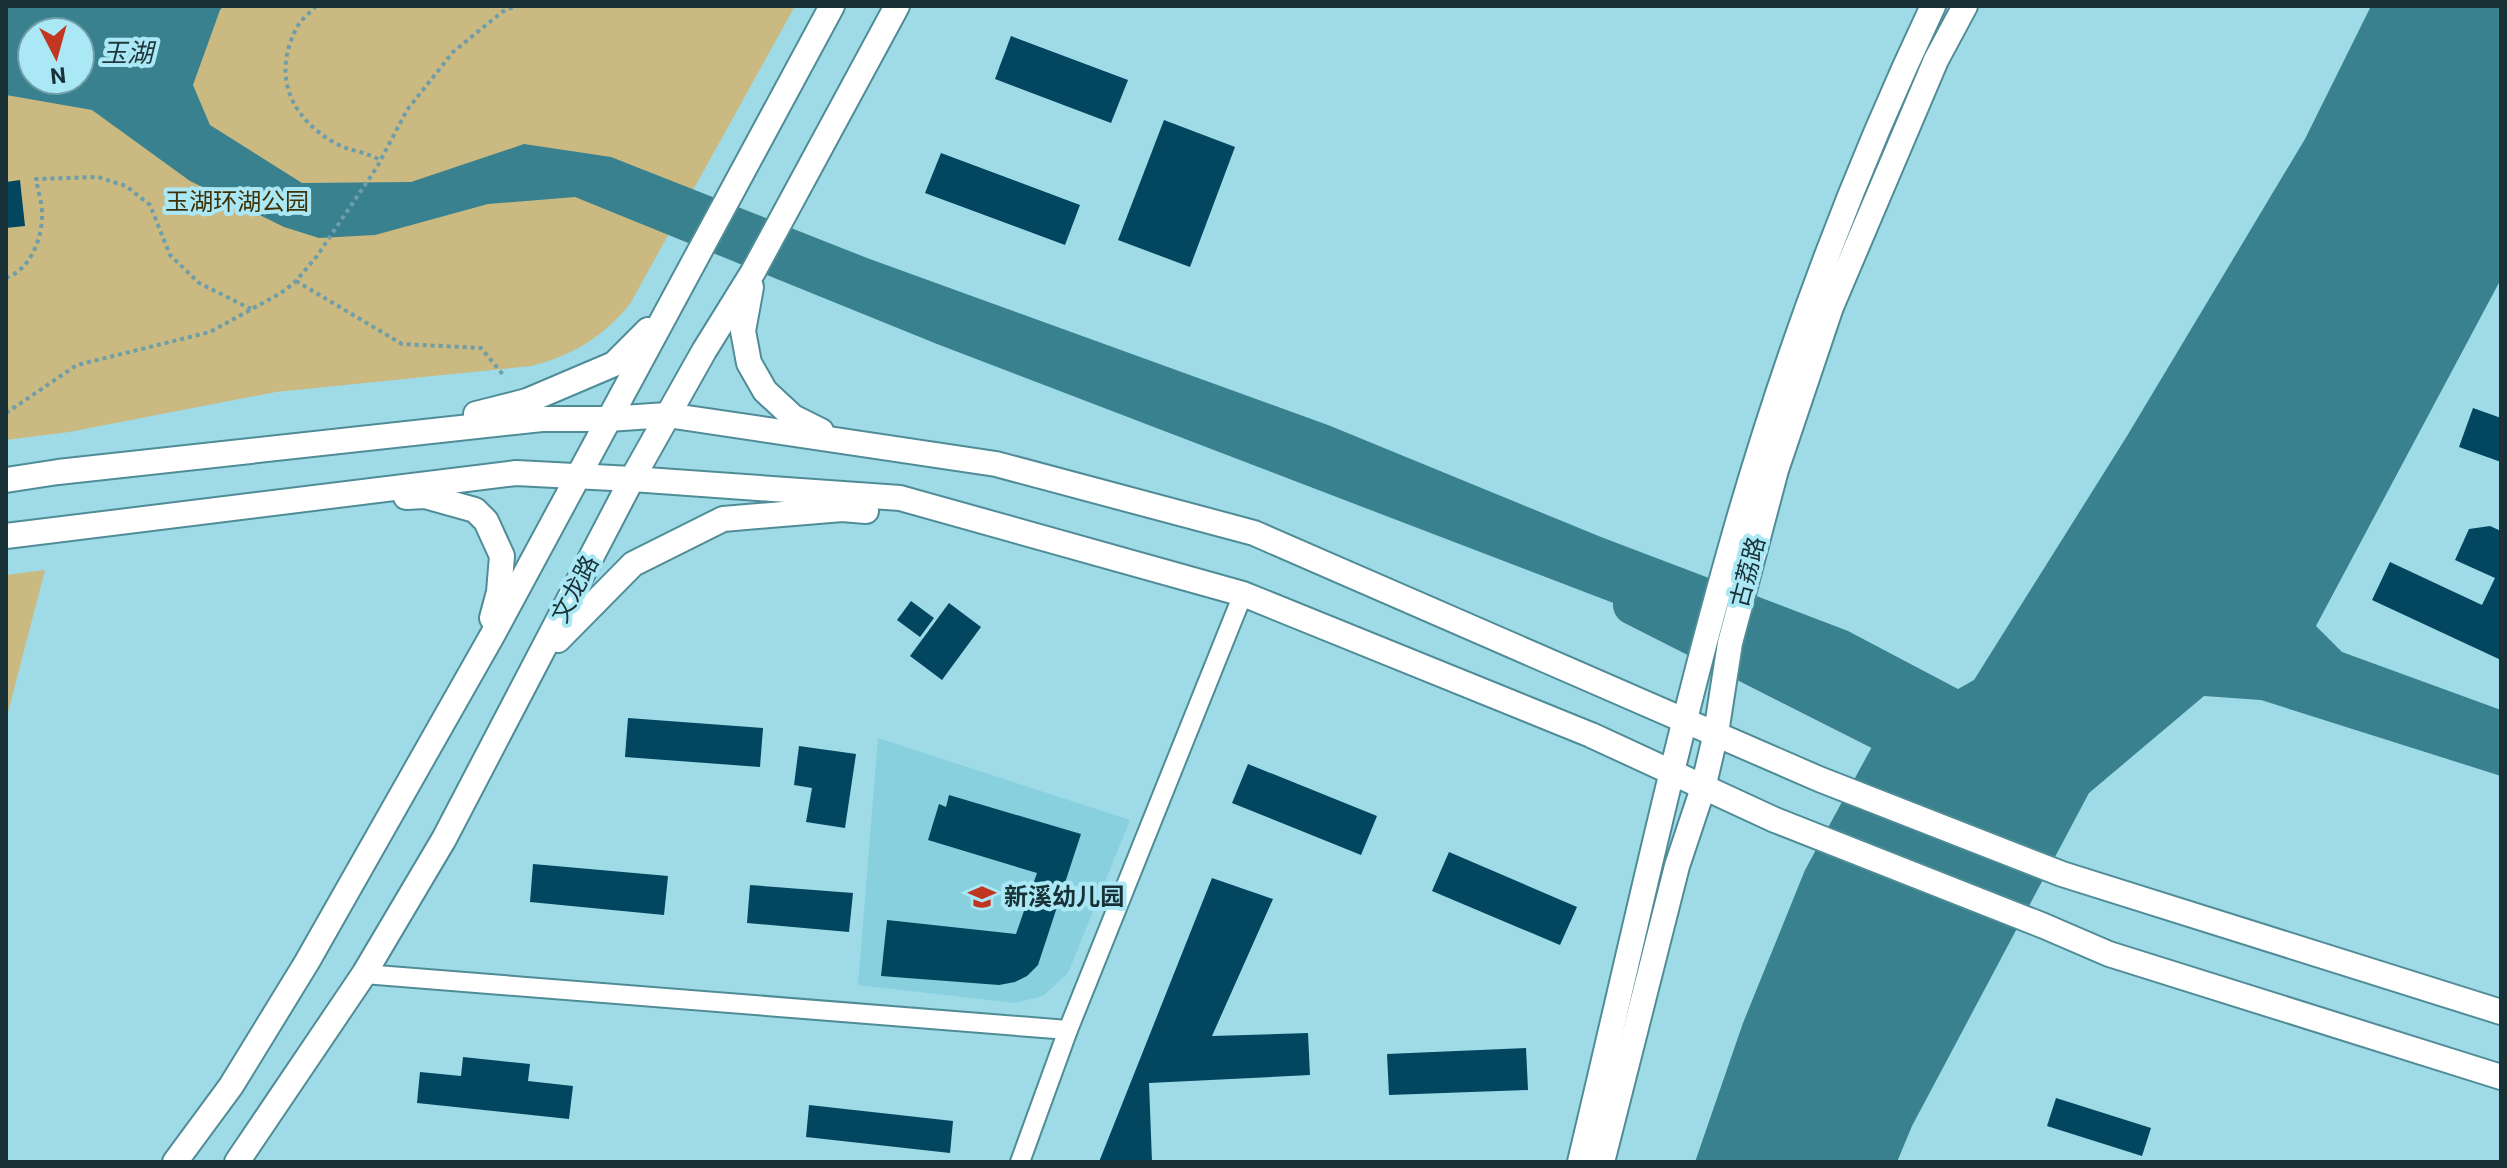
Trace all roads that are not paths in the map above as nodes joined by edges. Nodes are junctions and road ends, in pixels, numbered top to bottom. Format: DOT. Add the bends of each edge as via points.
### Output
graph roads {
  1 [pos="832,6"];
  2 [pos="897,6"];
  3 [pos="1933,6"];
  4 [pos="1965,6"];
  5 [pos="753,272"];
  6 [pos="667,311"];
  7 [pos="667,415"];
  8 [pos="608,419"];
  9 [pos="379,437"];
  10 [pos="841,441"];
  11 [pos="577,477"];
  12 [pos="632,479"];
  13 [pos="6,480"];
  14 [pos="252,505"];
  15 [pos="977,519"];
  16 [pos="6,536"];
  17 [pos="1243,594"];
  18 [pos="483,652"];
  19 [pos="539,658"];
  20 [pos="1684,720"];
  21 [pos="1716,733"];
  22 [pos="1672,773"];
  23 [pos="1703,788"];
  24 [pos="364,974"];
  25 [pos="2501,1012"];
  26 [pos="1068,1030"];
  27 [pos="2501,1077"];
  28 [pos="175,1162"];
  29 [pos="237,1162"];
  30 [pos="1020,1162"];
  31 [pos="1580,1162"];
  32 [pos="1602,1162"];
  1 -- 6 [label="main road"];
  2 -- 5 [label="main road, 文龙路"];
  3 -- 20 [label="main road, 古荔路" via="1846,202 1789,359"];
  4 -- 21 [label="main road, 古荔路" via="1936,60 1826,321 1776,470 1730,643"];
  5 -- 7 [label="main road, 文龙路"];
  5 -- 10 [label="main road" via="743,331 749,363 765,391 793,417"];
  6 -- 8 [label="main road"];
  6 -- 9 [label="main road" via="614,364 527,401"];
  7 -- 8 [label="main road"];
  7 -- 10 [label="main road"];
  7 -- 12 [label="main road, 文龙路"];
  8 -- 9 [label="main road" via="542,419"];
  8 -- 11 [label="main road"];
  9 -- 13 [label="main road"];
  10 -- 20 [label="main road" via="996,464 1254,533"];
  11 -- 12 [label="main road"];
  11 -- 14 [label="main road" via="516,473"];
  11 -- 18 [label="main road"];
  12 -- 15 [label="main road" via="900,498"];
  12 -- 19 [label="main road, 文龙路"];
  14 -- 16 [label="main road"];
  14 -- 18 [label="main road" via="425,496 475,510 502,556 499,592"];
  15 -- 17 [label="main road"];
  15 -- 19 [label="main road" via="842,509 723,519 633,564"];
  17 -- 22 [label="main road"];
  17 -- 26 [label="street"];
  18 -- 28 [label="main road" via="307,962 231,1086"];
  19 -- 24 [label="main road, 文龙路" via="444,839"];
  20 -- 21 [label="main road"];
  20 -- 22 [label="main road, 古荔路"];
  21 -- 23 [label="main road, 古荔路"];
  21 -- 25 [label="main road" via="2062,874"];
  22 -- 23 [label="main road"];
  22 -- 31 [label="main road, 古荔路"];
  23 -- 27 [label="main road" via="2109,954"];
  23 -- 32 [label="main road, 古荔路" via="1677,866"];
  24 -- 26 [label="street"];
  24 -- 29 [label="main road, 文龙路"];
  26 -- 30 [label="street"];
}
